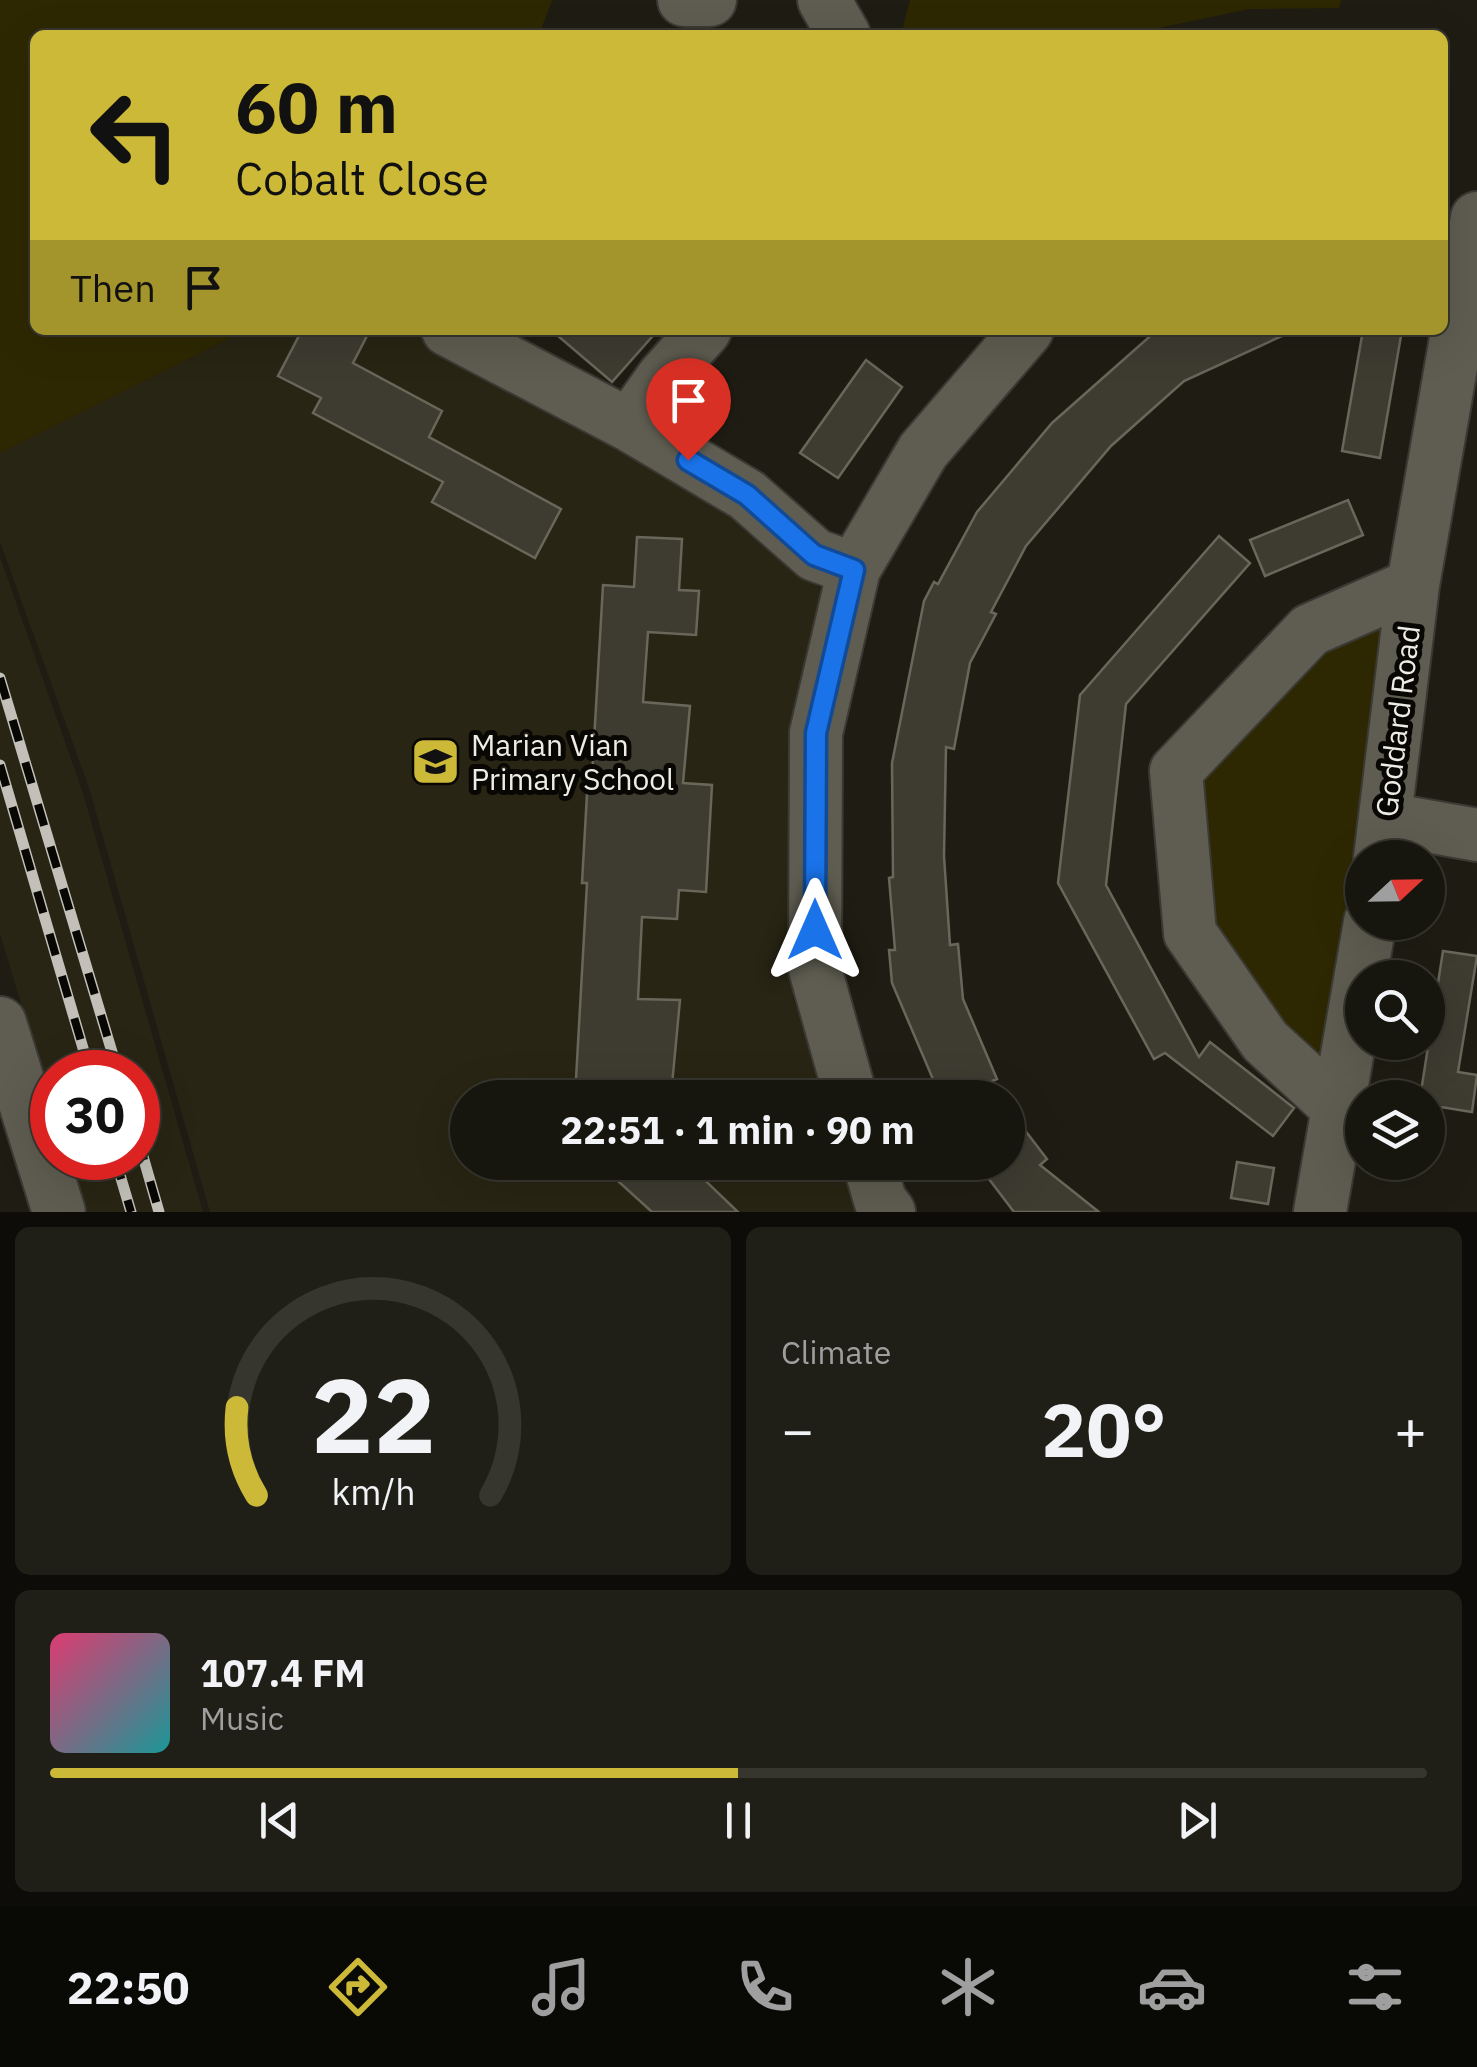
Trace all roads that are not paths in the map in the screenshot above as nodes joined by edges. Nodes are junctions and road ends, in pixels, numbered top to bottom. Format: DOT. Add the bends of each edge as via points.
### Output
graph roads {
  1 [pos="684,0"];
  2 [pos="710,0"];
  3 [pos="824,0"];
  4 [pos="841,30"];
  5 [pos="1477,218"];
  6 [pos="1448,222"];
  7 [pos="1476,226"];
  8 [pos="457,335"];
  9 [pos="700,335"];
  10 [pos="1023,335"];
  11 [pos="629,424"];
  12 [pos="854,570"];
  13 [pos="1413,585"];
  14 [pos="1477,835"];
  15 [pos="1383,838"];
  16 [pos="1367,940"];
  17 [pos="0,1023"];
  18 [pos="846,1080"];
  19 [pos="1339,1108"];
  20 [pos="874,1180"];
  21 [pos="59,1212"];
  22 [pos="890,1212"];
  23 [pos="1320,1212"];
  1 -- 2 [label="street"];
  3 -- 4 [label="street"];
  5 -- 7 [label="street, Goddard Road"];
  6 -- 7 [label="street"];
  7 -- 13 [label="street, Goddard Road"];
  8 -- 11 [label="street"];
  9 -- 11 [label="street"];
  10 -- 12 [label="street" via="923,452"];
  11 -- 12 [label="street" via="747,495 814,555"];
  12 -- 18 [label="street" via="816,733 815,969"];
  13 -- 15 [label="street, Goddard Road"];
  13 -- 19 [label="street, Goddard Road" via="1310,630 1176,771 1190,934 1265,1041"];
  14 -- 15 [label="street"];
  16 -- 19 [label="street"];
  17 -- 21 [label="street"];
  19 -- 23 [label="street"];
  20 -- 22 [label="street"];
}
